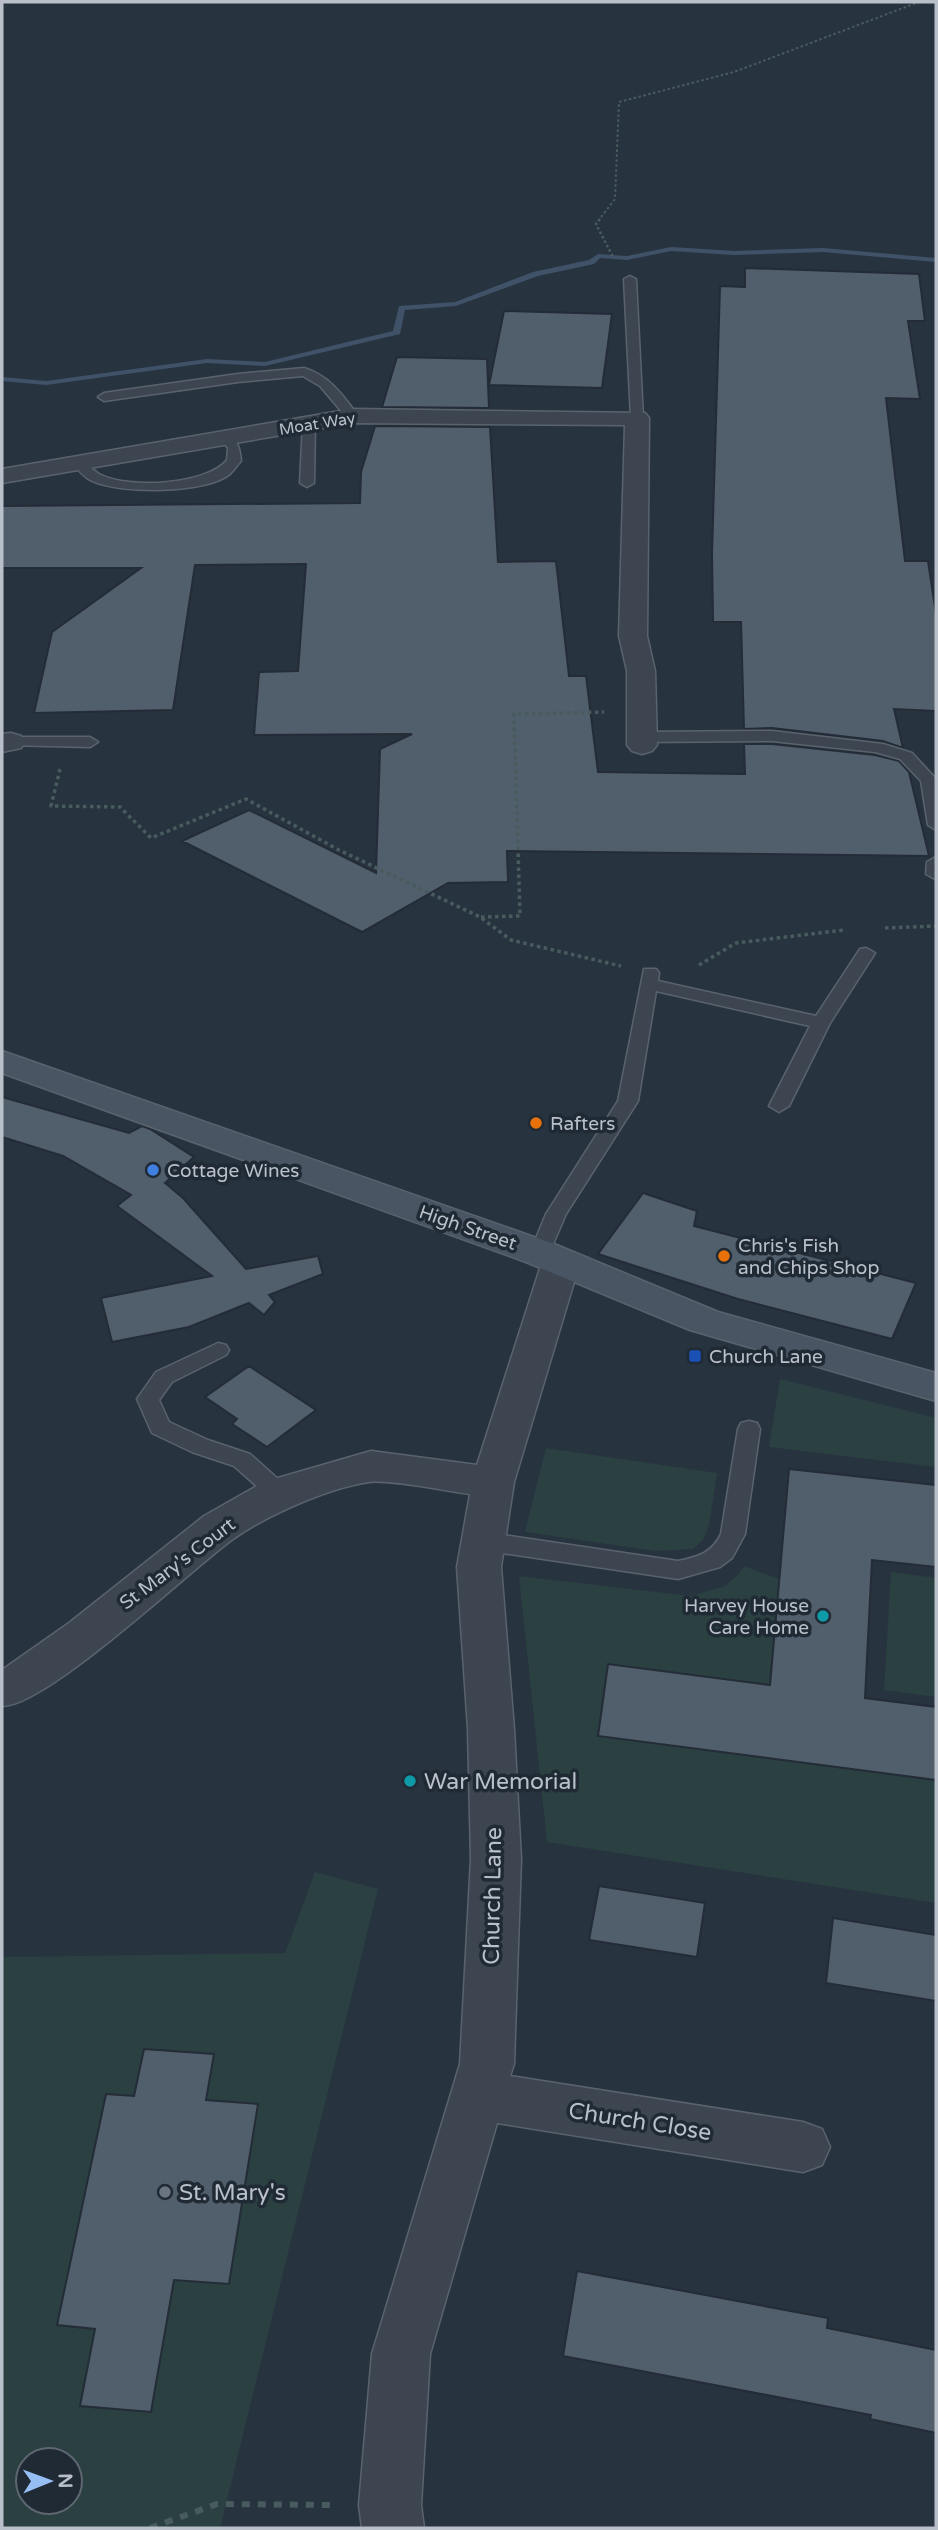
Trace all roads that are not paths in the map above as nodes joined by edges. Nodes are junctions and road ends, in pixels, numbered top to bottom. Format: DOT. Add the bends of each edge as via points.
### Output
graph roads {
  1 [pos="630,279"];
  2 [pos="104,397"];
  3 [pos="352,416"];
  4 [pos="637,418"];
  5 [pos="309,423"];
  6 [pos="226,438"];
  7 [pos="79,463"];
  8 [pos="2,476"];
  9 [pos="307,483"];
  10 [pos="642,741"];
  11 [pos="90,742"];
  12 [pos="6,743"];
  13 [pos="936,825"];
  14 [pos="936,862"];
  15 [pos="935,874"];
  16 [pos="866,953"];
  17 [pos="821,1023"];
  18 [pos="2,1061"];
  19 [pos="779,1106"];
  20 [pos="551,1257"];
  21 [pos="218,1350"];
  22 [pos="936,1387"];
  23 [pos="749,1429"];
  24 [pos="493,1482"];
  25 [pos="279,1493"];
  26 [pos="482,1541"];
  27 [pos="2,1688"];
  28 [pos="478,2095"];
  29 [pos="803,2147"];
  30 [pos="392,2517"];
  1 -- 4 [label="lane"];
  2 -- 3 [label="lane" via="304,372 311,373"];
  3 -- 4 [label="street, Moat Way"];
  3 -- 5 [label="street, Moat Way"];
  4 -- 10 [label="street" via="633,636 641,671"];
  5 -- 6 [label="street, Moat Way"];
  5 -- 9 [label="lane"];
  6 -- 7 [label="street, Moat Way"];
  6 -- 7 [label="lane" via="234,448 234,461 224,472 198,480 118,484 95,477"];
  7 -- 8 [label="street, Moat Way"];
  10 -- 13 [label="lane" via="772,737 877,747 906,756 929,780"];
  11 -- 12 [label="lane"];
  14 -- 15 [label="lane"];
  16 -- 17 [label="lane"];
  17 -- 19 [label="lane"];
  17 -- 20 [label="lane" via="649,979 628,1101 556,1213"];
  18 -- 20 [label="street, High Street"];
  20 -- 22 [label="street, High Street" via="704,1321"];
  20 -- 24 [label="street, Church Lane"];
  21 -- 25 [label="lane" via="164,1377 148,1399 160,1427 242,1460"];
  23 -- 26 [label="lane" via="733,1534 726,1550 709,1564 678,1570"];
  24 -- 25 [label="street, St Mary's Court" via="371,1466"];
  24 -- 26 [label="street, Church Lane"];
  25 -- 27 [label="street, St Mary's Court" via="219,1527 85,1635 10,1688"];
  26 -- 28 [label="street, Church Lane" via="478,1567 496,1859 487,2064"];
  28 -- 29 [label="street, Church Close"];
  28 -- 30 [label="street, Church Lane" via="401,2354"];
}
